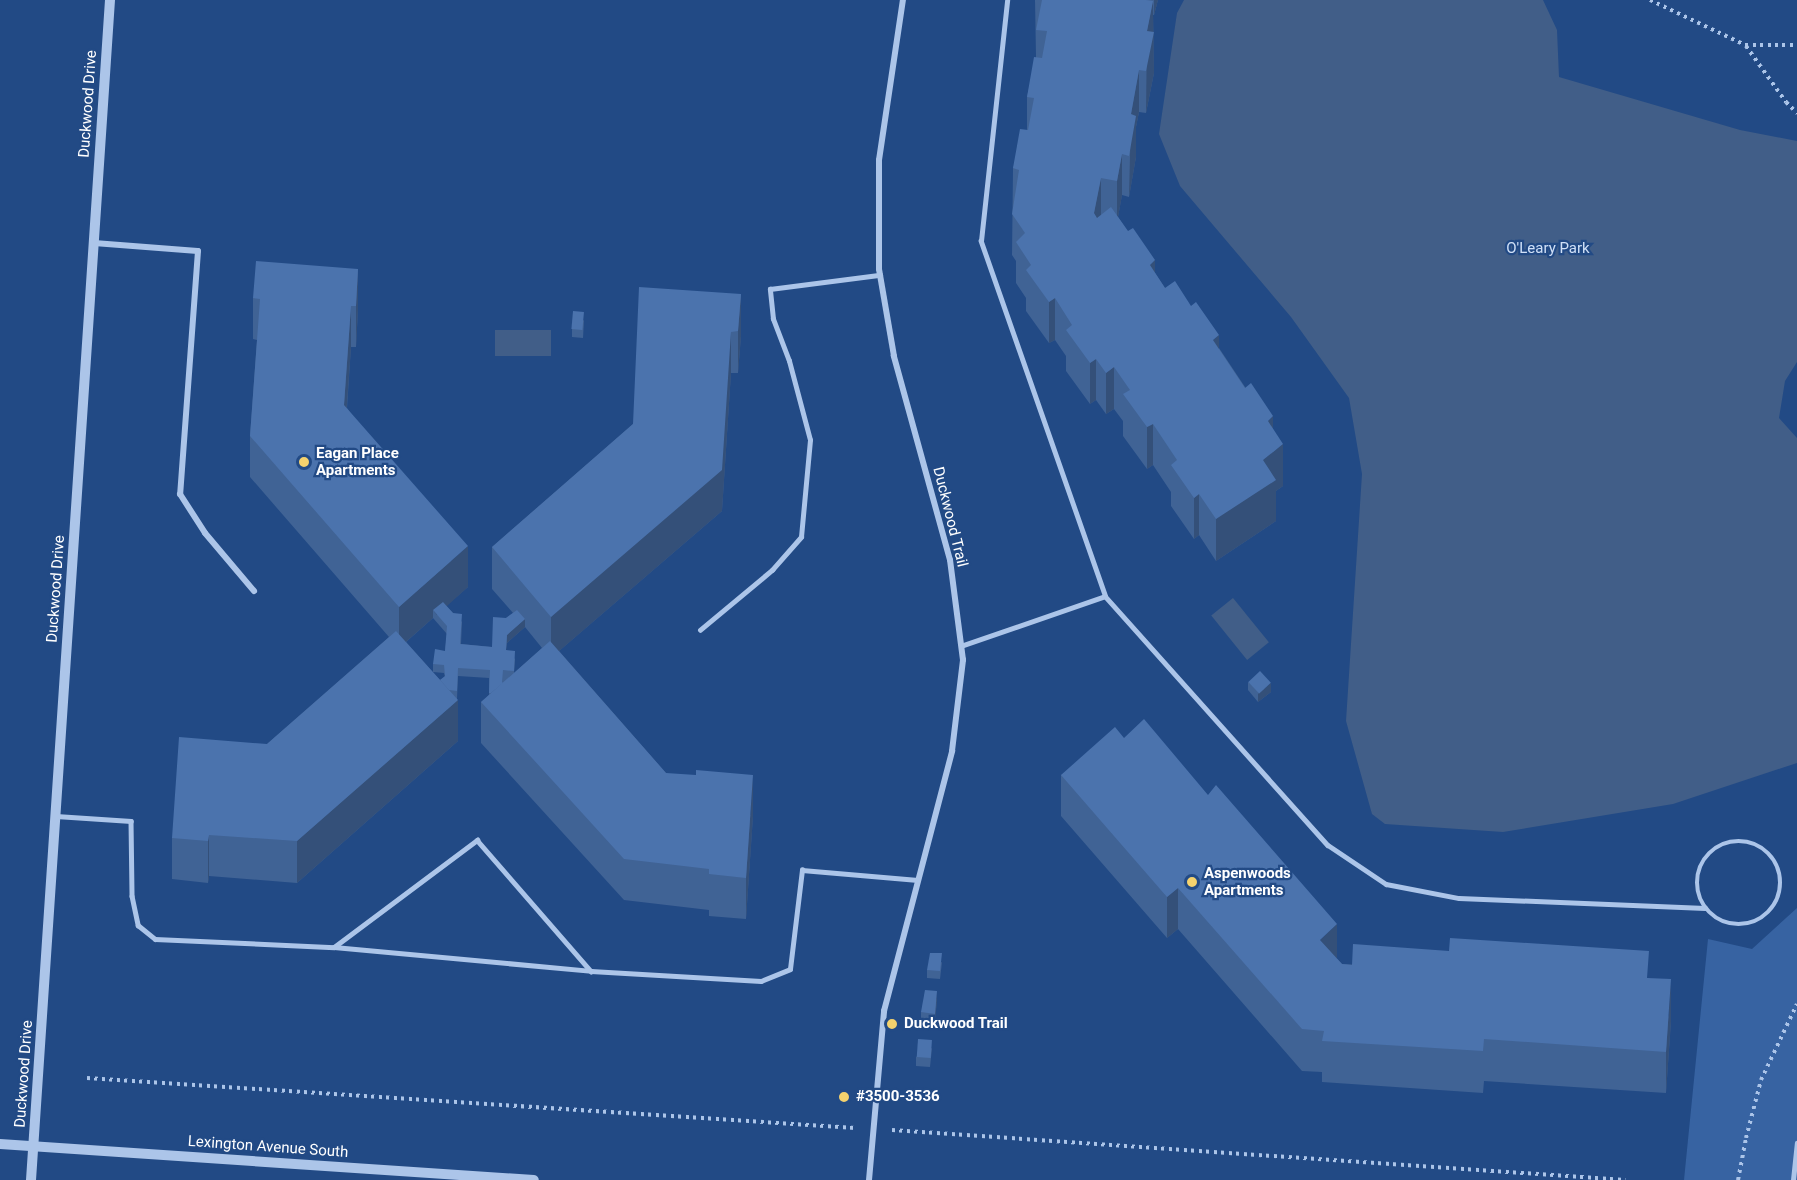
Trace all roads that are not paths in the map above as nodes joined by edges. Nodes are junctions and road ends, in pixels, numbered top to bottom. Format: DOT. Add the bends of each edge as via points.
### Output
graph roads {
  1 [pos="110,0"];
  2 [pos="903,0"];
  3 [pos="1007,0"];
  4 [pos="94,243"];
  5 [pos="880,275"];
  6 [pos="254,591"];
  7 [pos="1105,596"];
  8 [pos="700,630"];
  9 [pos="961,646"];
  10 [pos="56,816"];
  11 [pos="918,880"];
  12 [pos="1705,908"];
  13 [pos="334,947"];
  14 [pos="591,971"];
  15 [pos="1797,1143"];
  16 [pos="0,1144"];
  17 [pos="34,1146"];
  18 [pos="31,1180"];
  19 [pos="534,1180"];
  20 [pos="869,1180"];
  21 [pos="1793,1180"];
  1 -- 4 [label="street, Duckwood Drive"];
  2 -- 5 [label="street, Duckwood Trail" via="879,160"];
  3 -- 7 [label="lane" via="981,241"];
  4 -- 6 [label="street" via="198,251 180,494 205,533"];
  4 -- 10 [label="street, Duckwood Drive"];
  5 -- 8 [label="lane" via="770,289 773,319 789,361 810,440 801,537 772,570"];
  5 -- 9 [label="street, Duckwood Trail" via="894,356 950,560"];
  7 -- 9 [label="lane"];
  7 -- 12 [label="lane" via="1328,845 1386,884 1459,898"];
  9 -- 11 [label="street, Duckwood Trail" via="963,660 952,751"];
  10 -- 13 [label="lane" via="131,821 132,896 138,925 155,939"];
  10 -- 17 [label="street, Duckwood Drive"];
  11 -- 14 [label="lane" via="802,870 790,969 761,981"];
  11 -- 20 [label="street, Duckwood Trail" via="884,1011"];
  12 -- 12 [label="lane" via="1727,924 1753,923 1765,917 1780,894 1782,880 1771,855 1746,841 1732,841 1707,855 1697,881 1698,895"];
  13 -- 14 [label="lane"];
  13 -- 14 [label="lane" via="477,840"];
  15 -- 21 [label="lane"];
  16 -- 17 [label="street, Lexington Avenue South"];
  17 -- 18 [label="street, Duckwood Drive"];
  17 -- 19 [label="street, Lexington Avenue South"];
}
